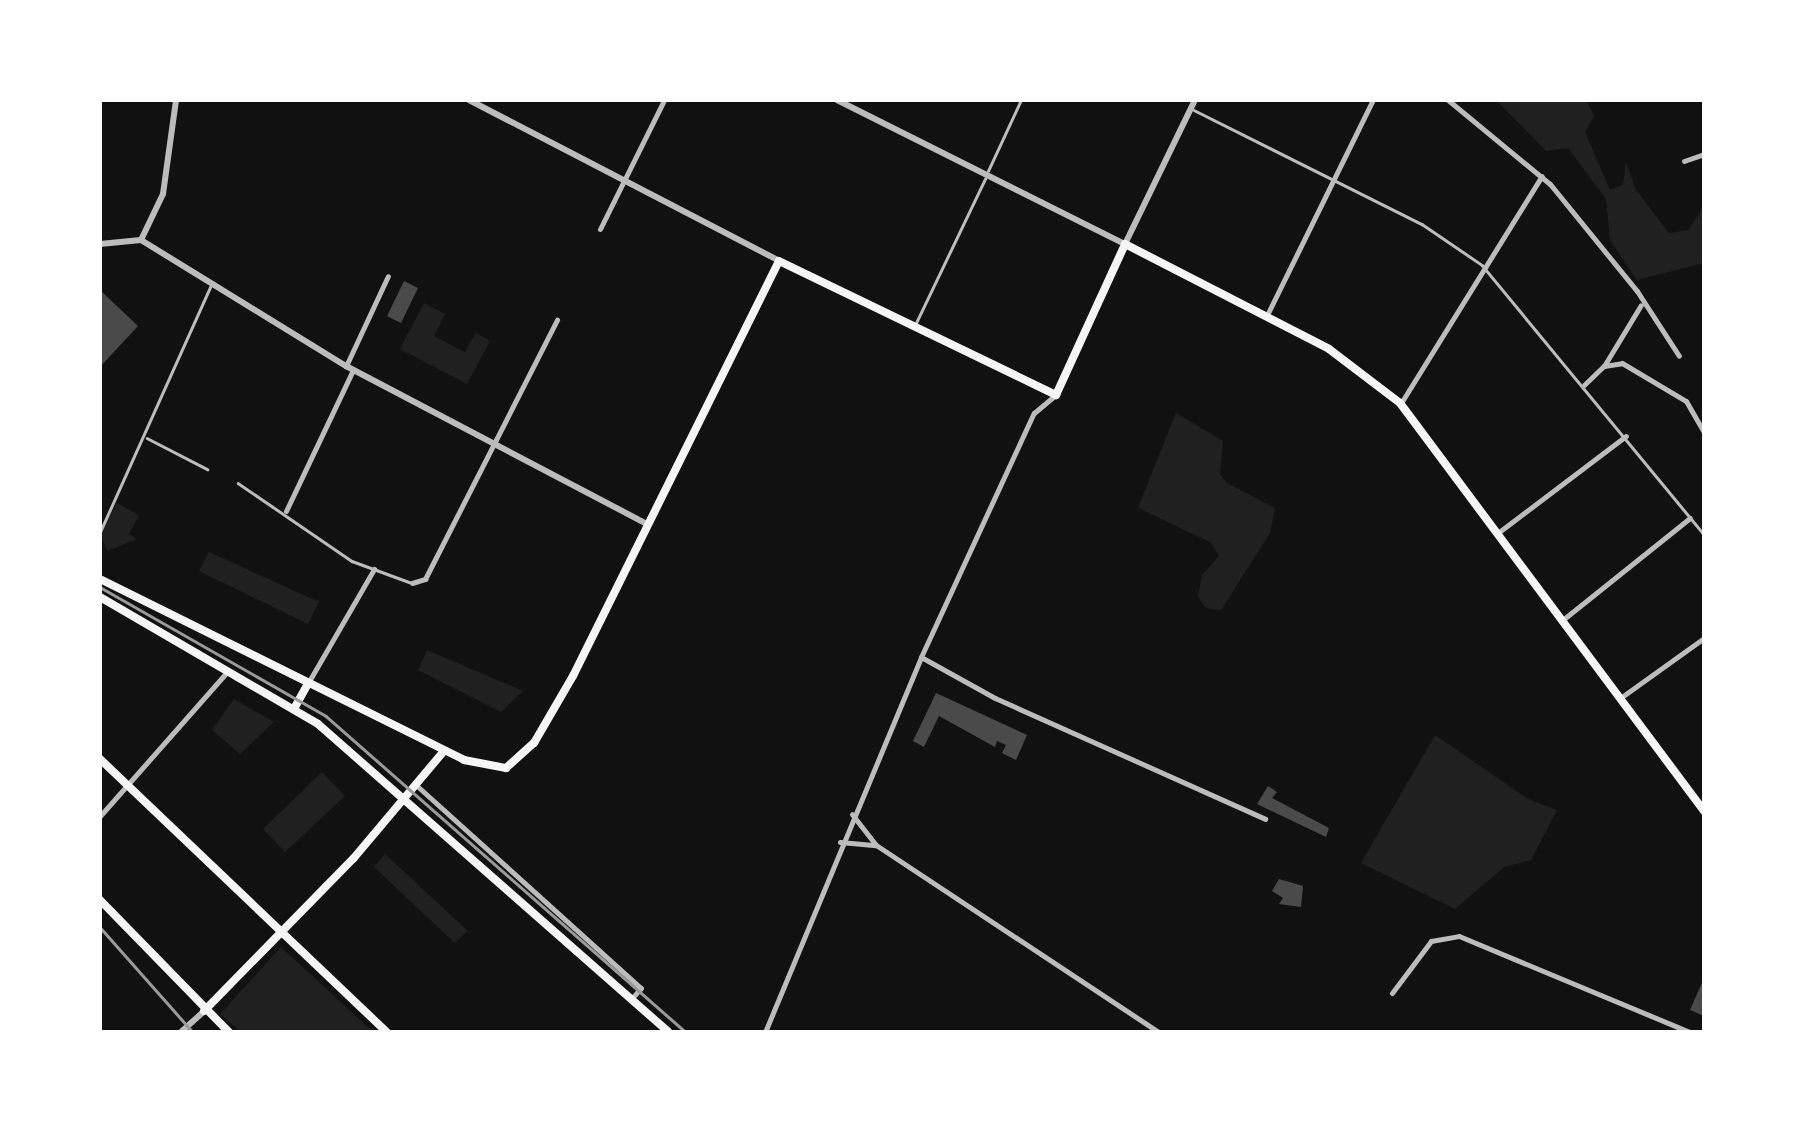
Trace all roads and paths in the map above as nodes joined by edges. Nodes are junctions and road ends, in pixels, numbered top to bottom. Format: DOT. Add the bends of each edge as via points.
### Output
graph roads {
  1 [pos="176,100"];
  2 [pos="664,100"];
  3 [pos="1020,100"];
  4 [pos="1182,100"];
  5 [pos="1195,100"];
  6 [pos="1373,100"];
  7 [pos="1448,100"];
  8 [pos="475,101"];
  9 [pos="842,101"];
  10 [pos="1190,108"];
  11 [pos="1704,154"];
  12 [pos="1684,161"];
  13 [pos="987,174"];
  14 [pos="1332,176"];
  15 [pos="1542,176"];
  16 [pos="625,179"];
  17 [pos="600,229"];
  18 [pos="141,240"];
  19 [pos="100,244"];
  20 [pos="1124,244"];
  21 [pos="779,261"];
  22 [pos="1482,265"];
  23 [pos="388,276"];
  24 [pos="212,284"];
  25 [pos="1641,305"];
  26 [pos="1266,315"];
  27 [pos="557,320"];
  28 [pos="914,327"];
  29 [pos="1679,356"];
  30 [pos="1604,366"];
  31 [pos="350,368"];
  32 [pos="1584,386"];
  33 [pos="1056,395"];
  34 [pos="1400,404"];
  35 [pos="1704,432"];
  36 [pos="1626,436"];
  37 [pos="146,438"];
  38 [pos="492,445"];
  39 [pos="207,469"];
  40 [pos="238,483"];
  41 [pos="286,511"];
  42 [pos="1690,518"];
  43 [pos="647,524"];
  44 [pos="100,532"];
  45 [pos="1500,532"];
  46 [pos="1704,534"];
  47 [pos="374,569"];
  48 [pos="100,579"];
  49 [pos="412,583"];
  50 [pos="100,597"];
  51 [pos="1565,618"];
  52 [pos="1704,638"];
  53 [pos="921,656"];
  54 [pos="228,670"];
  55 [pos="308,684"];
  56 [pos="1623,696"];
  57 [pos="295,707"];
  58 [pos="444,751"];
  59 [pos="100,760"];
  60 [pos="128,784"];
  61 [pos="416,785"];
  62 [pos="405,800"];
  63 [pos="1704,810"];
  64 [pos="852,813"];
  65 [pos="100,816"];
  66 [pos="1266,819"];
  67 [pos="840,842"];
  68 [pos="876,845"];
  69 [pos="100,900"];
  70 [pos="282,931"];
  71 [pos="1392,993"];
  72 [pos="631,999"];
  73 [pos="204,1011"];
  74 [pos="181,1032"];
  75 [pos="228,1032"];
  76 [pos="387,1032"];
  77 [pos="668,1032"];
  78 [pos="765,1032"];
  79 [pos="1158,1032"];
  80 [pos="1690,1032"];
  1 -- 18 [label="street" via="163,194"];
  2 -- 16 [label="street"];
  3 -- 13 [label="lane"];
  4 -- 10 [label="lane"];
  5 -- 10 [label="street"];
  6 -- 14 [label="street"];
  7 -- 15 [label="street"];
  8 -- 16 [label="street"];
  9 -- 13 [label="street"];
  10 -- 14 [label="lane"];
  10 -- 20 [label="street"];
  11 -- 12 [label="street"];
  13 -- 20 [label="street"];
  13 -- 28 [label="lane"];
  14 -- 22 [label="lane"];
  14 -- 26 [label="street"];
  15 -- 22 [label="street"];
  15 -- 25 [label="street"];
  16 -- 17 [label="street"];
  16 -- 21 [label="street"];
  18 -- 19 [label="street"];
  18 -- 24 [label="street"];
  20 -- 26 [label="main road"];
  20 -- 33 [label="main road"];
  21 -- 28 [label="main road"];
  21 -- 43 [label="main road"];
  22 -- 32 [label="lane"];
  22 -- 34 [label="street"];
  23 -- 31 [label="street"];
  24 -- 31 [label="street"];
  24 -- 37 [label="lane"];
  25 -- 29 [label="street"];
  25 -- 30 [label="street"];
  26 -- 34 [label="main road" via="1342,357"];
  27 -- 38 [label="street"];
  28 -- 33 [label="main road"];
  30 -- 32 [label="street"];
  30 -- 35 [label="street" via="1622,364 1686,400"];
  31 -- 38 [label="street"];
  31 -- 41 [label="street"];
  32 -- 36 [label="lane"];
  33 -- 53 [label="street" via="1034,413"];
  34 -- 45 [label="main road"];
  36 -- 42 [label="lane"];
  36 -- 45 [label="street"];
  37 -- 39 [label="lane"];
  37 -- 44 [label="lane"];
  38 -- 43 [label="street"];
  38 -- 49 [label="street" via="424,579"];
  40 -- 41 [label="lane"];
  41 -- 47 [label="lane" via="352,561"];
  42 -- 46 [label="lane"];
  42 -- 51 [label="street"];
  43 -- 58 [label="main road" via="573,676 516,762 495,770"];
  45 -- 51 [label="main road"];
  47 -- 49 [label="lane"];
  47 -- 55 [label="street"];
  48 -- 55 [label="main road"];
  50 -- 54 [label="main road"];
  51 -- 56 [label="main road"];
  52 -- 56 [label="street"];
  53 -- 64 [label="street"];
  53 -- 66 [label="street" via="995,698"];
  54 -- 57 [label="main road"];
  54 -- 60 [label="street"];
  55 -- 57 [label="main road"];
  55 -- 58 [label="main road"];
  56 -- 63 [label="main road"];
  57 -- 62 [label="main road"];
  58 -- 61 [label="main road"];
  59 -- 60 [label="main road"];
  60 -- 65 [label="street"];
  60 -- 70 [label="main road"];
  61 -- 62 [label="main road"];
  61 -- 72 [label="street" via="642,988"];
  62 -- 70 [label="main road"];
  62 -- 72 [label="main road"];
  64 -- 67 [label="street"];
  64 -- 68 [label="street"];
  67 -- 68 [label="street"];
  67 -- 78 [label="street" via="798,964"];
  68 -- 79 [label="street"];
  69 -- 73 [label="main road"];
  70 -- 73 [label="main road"];
  70 -- 76 [label="main road"];
  71 -- 80 [label="street" via="1431,941 1459,936"];
  72 -- 77 [label="main road"];
  73 -- 74 [label="street"];
  73 -- 75 [label="main road"];
}
